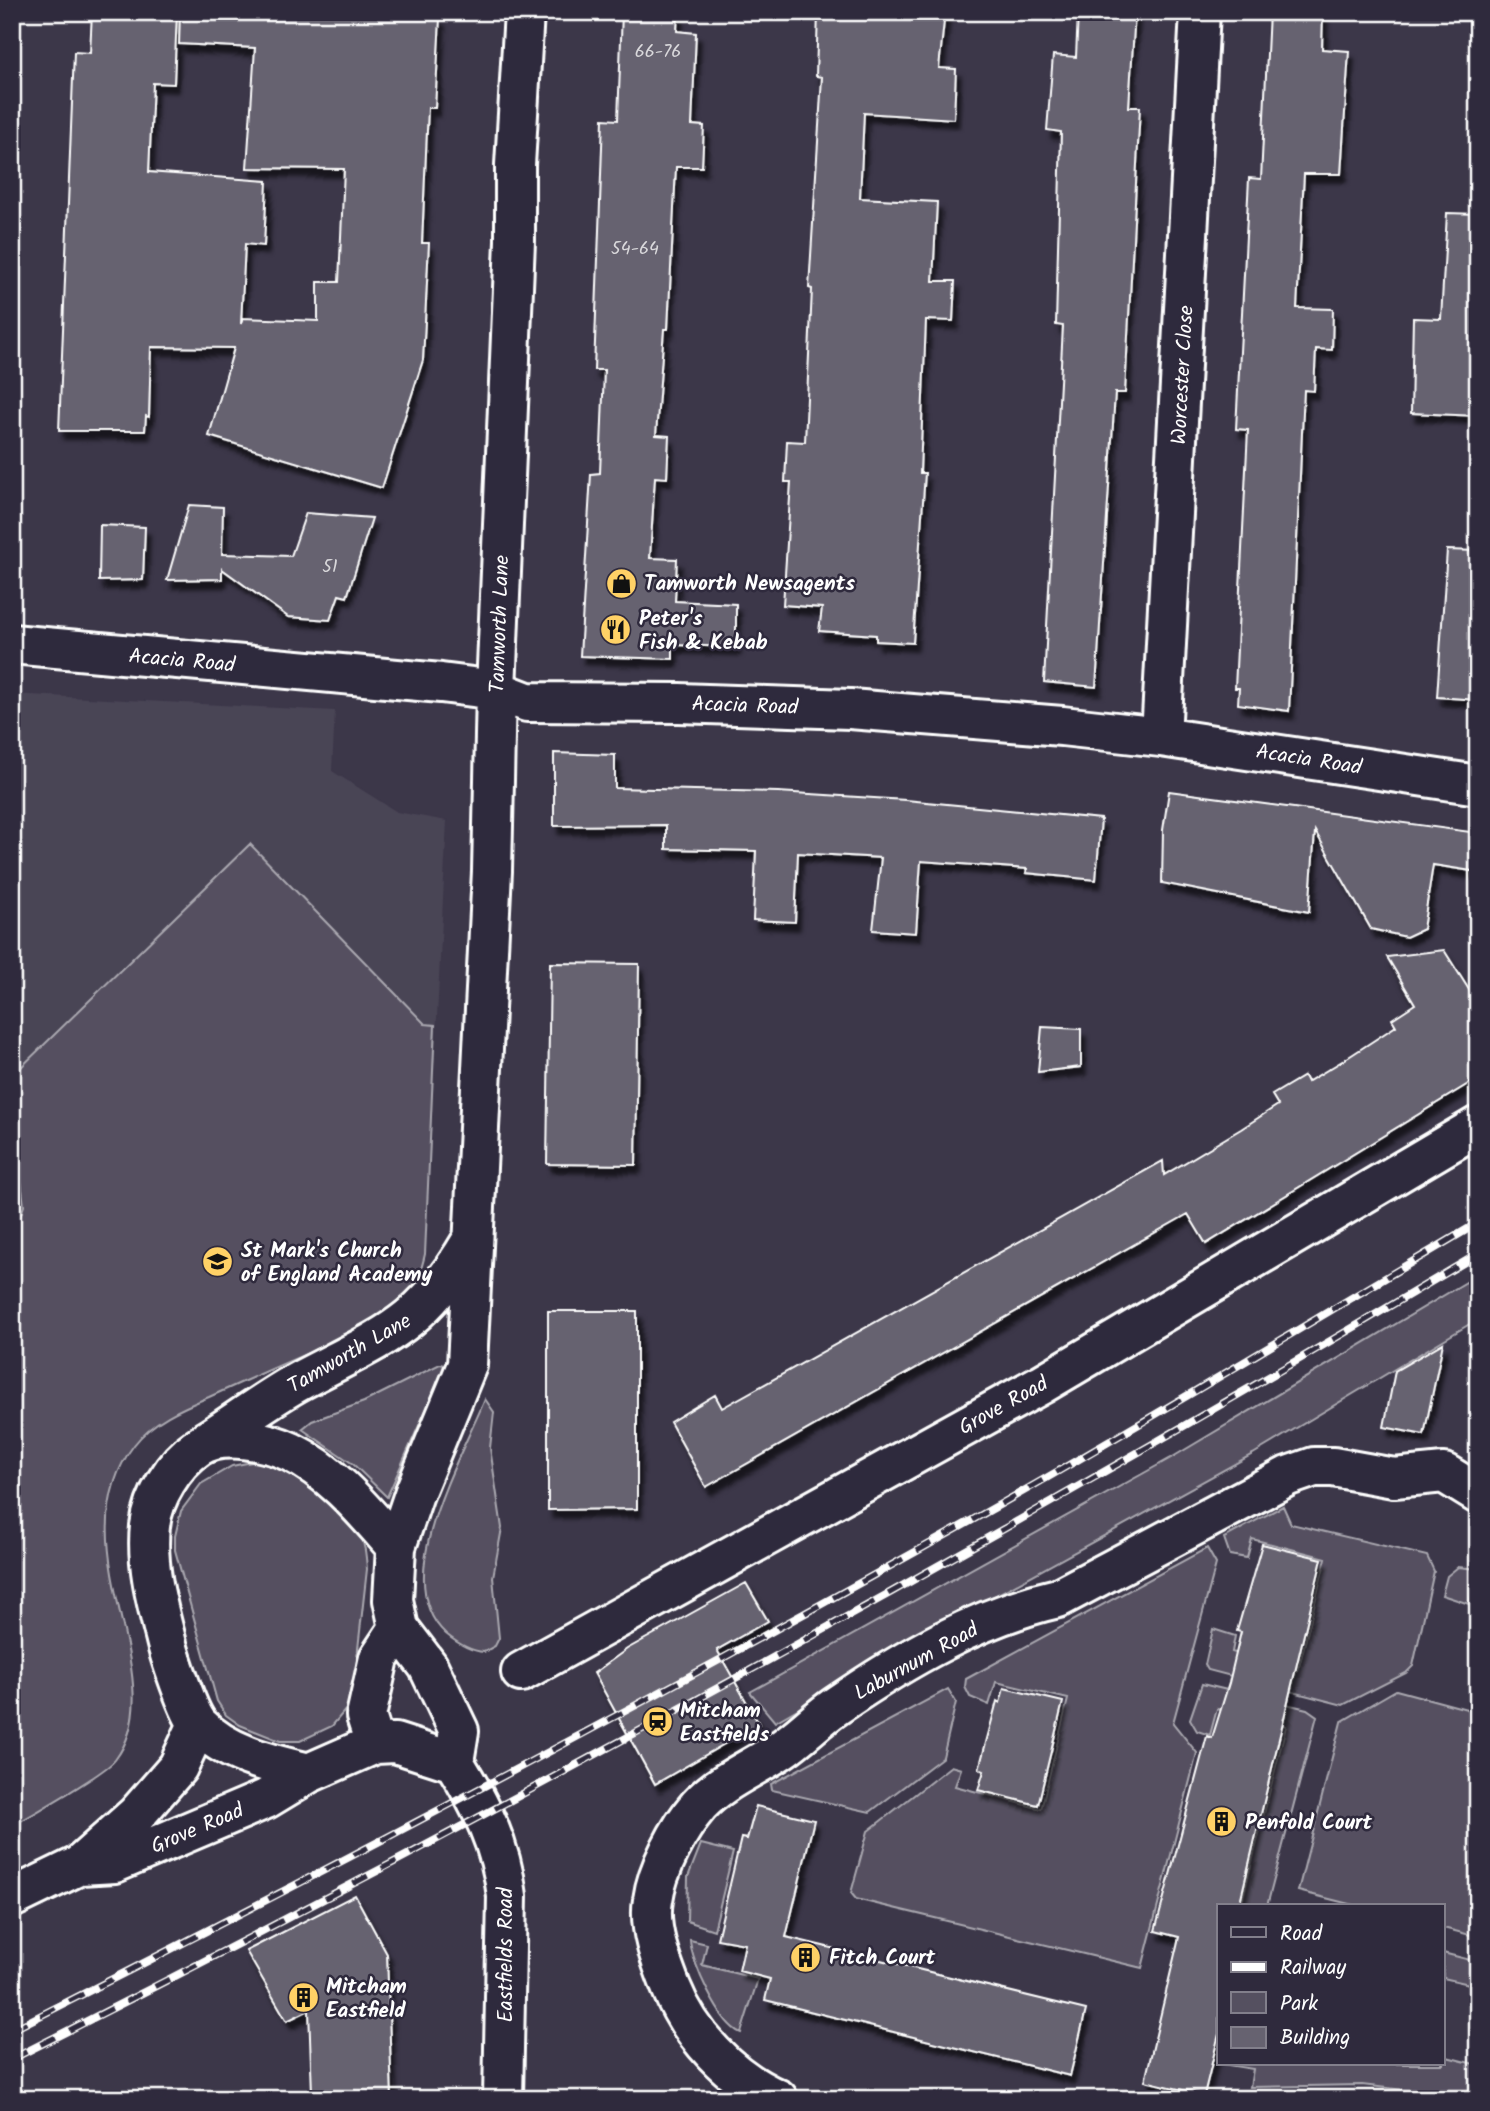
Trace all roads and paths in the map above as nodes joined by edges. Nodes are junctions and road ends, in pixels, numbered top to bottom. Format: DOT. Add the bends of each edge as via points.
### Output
graph roads {
  1 [pos="524,12"];
  2 [pos="1200,12"];
  3 [pos="12,644"];
  4 [pos="496,690"];
  5 [pos="1161,737"];
  6 [pos="1478,785"];
  7 [pos="1478,1126"];
  8 [pos="474,1236"];
  9 [pos="199,1446"];
  10 [pos="1478,1494"];
  11 [pos="396,1548"];
  12 [pos="399,1628"];
  13 [pos="521,1672"];
  14 [pos="198,1724"];
  15 [pos="375,1744"];
  16 [pos="454,1762"];
  17 [pos="309,1773"];
  18 [pos="80,1865"];
  19 [pos="12,1898"];
  20 [pos="503,2099"];
  21 [pos="778,2099"];
  1 -- 4 [label="street, Tamworth Lane"];
  2 -- 5 [label="street, Worcester Close"];
  3 -- 4 [label="street, Acacia Road"];
  4 -- 5 [label="street, Acacia Road" via="527,702 850,709"];
  4 -- 8 [label="street, Tamworth Lane"];
  5 -- 6 [label="street, Acacia Road"];
  7 -- 13 [label="street, Grove Road" via="1042,1384"];
  8 -- 9 [label="street, Tamworth Lane" via="450,1278 420,1311 388,1335 299,1381"];
  8 -- 11 [label="street, Tamworth Lane" via="467,1365"];
  9 -- 11 [label="street" via="244,1440 289,1451 342,1489"];
  9 -- 14 [label="street, Tamworth Lane" via="168,1479 150,1525 155,1596 169,1654"];
  10 -- 21 [label="street, Laburnum Road" via="1444,1473 1394,1478 1314,1467 1288,1476 1058,1598 964,1630 834,1707 788,1744 717,1790 688,1819 663,1868 652,1901 653,1927 675,1996 696,2031 738,2075"];
  11 -- 12 [label="street, Tamworth Lane" via="393,1600"];
  12 -- 15 [label="street" via="379,1658 366,1716"];
  12 -- 16 [label="street" via="428,1666 459,1731"];
  14 -- 17 [label="street" via="226,1744 265,1762"];
  14 -- 18 [label="street, Grove Road" via="178,1767 136,1815"];
  15 -- 16 [label="street" via="395,1743"];
  15 -- 17 [label="street, Grove Road"];
  16 -- 20 [label="street, Eastfields Road" via="499,1853 507,1896"];
  17 -- 18 [label="street, Grove Road" via="266,1799 115,1863"];
  18 -- 19 [label="street, Grove Road"];
}
